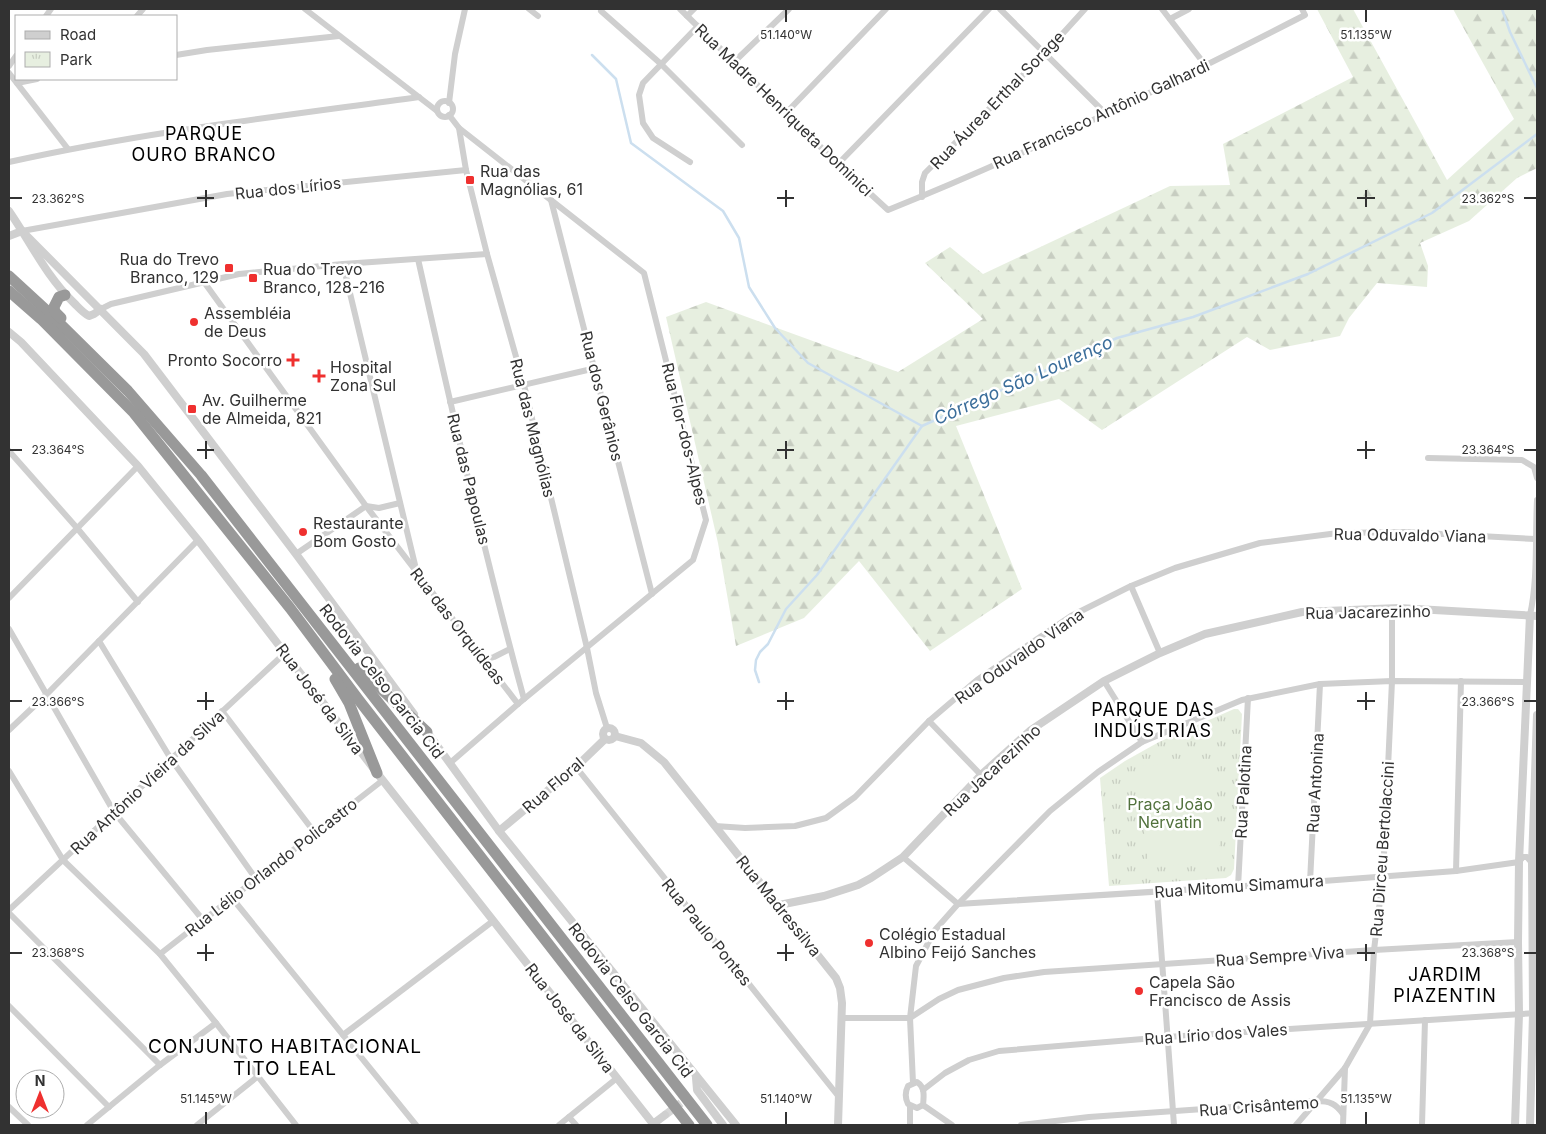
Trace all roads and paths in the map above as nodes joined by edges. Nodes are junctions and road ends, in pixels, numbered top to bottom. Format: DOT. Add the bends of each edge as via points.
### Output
graph roads {
  1 [pos="305,9"];
  2 [pos="465,9"];
  3 [pos="529,9"];
  4 [pos="680,9"];
  5 [pos="694,9"];
  6 [pos="789,9"];
  7 [pos="886,9"];
  8 [pos="989,9"];
  9 [pos="1000,9"];
  10 [pos="1085,9"];
  11 [pos="1162,9"];
  12 [pos="1189,9"];
  13 [pos="1302,9"];
  14 [pos="601,11"];
  15 [pos="538,16"];
  16 [pos="687,16"];
  17 [pos="1170,19"];
  18 [pos="698,26"];
  19 [pos="339,36"];
  20 [pos="1045,53"];
  21 [pos="178,55"];
  22 [pos="734,62"];
  23 [pos="661,64"];
  24 [pos="1206,66"];
  25 [pos="30,80"];
  26 [pos="17,82"];
  27 [pos="420,97"];
  28 [pos="449,103"];
  29 [pos="438,111"];
  30 [pos="786,113"];
  31 [pos="1106,114"];
  32 [pos="449,115"];
  33 [pos="459,128"];
  34 [pos="742,145"];
  35 [pos="68,149"];
  36 [pos="9,162"];
  37 [pos="690,162"];
  38 [pos="838,164"];
  39 [pos="466,170"];
  40 [pos="922,196"];
  41 [pos="551,200"];
  42 [pos="888,210"];
  43 [pos="9,211"];
  44 [pos="22,231"];
  45 [pos="9,236"];
  46 [pos="487,254"];
  47 [pos="418,259"];
  48 [pos="343,264"];
  49 [pos="9,276"];
  50 [pos="204,282"];
  51 [pos="9,291"];
  52 [pos="66,295"];
  53 [pos="101,309"];
  54 [pos="9,332"];
  55 [pos="596,368"];
  56 [pos="524,385"];
  57 [pos="128,391"];
  58 [pos="450,402"];
  59 [pos="9,452"];
  60 [pos="1428,458"];
  61 [pos="138,466"];
  62 [pos="1537,478"];
  63 [pos="1537,500"];
  64 [pos="400,503"];
  65 [pos="366,506"];
  66 [pos="77,528"];
  67 [pos="1535,539"];
  68 [pos="198,540"];
  69 [pos="296,554"];
  70 [pos="416,573"];
  71 [pos="1131,586"];
  72 [pos="1535,593"];
  73 [pos="652,594"];
  74 [pos="9,598"];
  75 [pos="138,602"];
  76 [pos="1537,603"];
  77 [pos="290,608"];
  78 [pos="1392,608"];
  79 [pos="310,614"];
  80 [pos="1534,616"];
  81 [pos="9,629"];
  82 [pos="99,641"];
  83 [pos="588,648"];
  84 [pos="510,649"];
  85 [pos="285,653"];
  86 [pos="1160,653"];
  87 [pos="484,660"];
  88 [pos="1392,680"];
  89 [pos="1104,681"];
  90 [pos="1461,681"];
  91 [pos="1528,682"];
  92 [pos="1320,684"];
  93 [pos="47,694"];
  94 [pos="1248,698"];
  95 [pos="524,699"];
  96 [pos="518,704"];
  97 [pos="222,711"];
  98 [pos="1537,715"];
  99 [pos="928,721"];
  100 [pos="607,728"];
  101 [pos="9,730"];
  102 [pos="427,732"];
  103 [pos="615,736"];
  104 [pos="605,739"];
  105 [pos="1142,742"];
  106 [pos="171,759"];
  107 [pos="450,763"];
  108 [pos="576,767"];
  109 [pos="9,771"];
  110 [pos="981,775"];
  111 [pos="380,777"];
  112 [pos="114,812"];
  113 [pos="716,826"];
  114 [pos="499,831"];
  115 [pos="315,833"];
  116 [pos="903,857"];
  117 [pos="63,860"];
  118 [pos="1519,862"];
  119 [pos="1534,863"];
  120 [pos="1456,871"];
  121 [pos="1383,876"];
  122 [pos="256,879"];
  123 [pos="1310,882"];
  124 [pos="1238,887"];
  125 [pos="1157,892"];
  126 [pos="232,898"];
  127 [pos="958,904"];
  128 [pos="779,905"];
  129 [pos="9,912"];
  130 [pos="203,920"];
  131 [pos="493,921"];
  132 [pos="1518,942"];
  133 [pos="1374,950"];
  134 [pos="160,954"];
  135 [pos="1162,964"];
  136 [pos="9,1006"];
  137 [pos="1535,1013"];
  138 [pos="1519,1014"];
  139 [pos="842,1018"];
  140 [pos="910,1018"];
  141 [pos="1425,1020"];
  142 [pos="216,1023"];
  143 [pos="1370,1024"];
  144 [pos="343,1035"];
  145 [pos="1167,1037"];
  146 [pos="160,1065"];
  147 [pos="1345,1068"];
  148 [pos="257,1077"];
  149 [pos="617,1078"];
  150 [pos="913,1083"];
  151 [pos="698,1090"];
  152 [pos="923,1090"];
  153 [pos="839,1097"];
  154 [pos="1318,1101"];
  155 [pos="923,1105"];
  156 [pos="9,1106"];
  157 [pos="910,1106"];
  158 [pos="109,1107"];
  159 [pos="1173,1112"];
  160 [pos="1343,1114"];
  161 [pos="665,1115"];
  162 [pos="569,1117"];
  163 [pos="1045,1124"];
  164 [pos="28,1125"];
  165 [pos="87,1125"];
  166 [pos="197,1125"];
  167 [pos="296,1125"];
  168 [pos="416,1125"];
  169 [pos="559,1125"];
  170 [pos="576,1125"];
  171 [pos="653,1125"];
  172 [pos="689,1125"];
  173 [pos="707,1125"];
  174 [pos="723,1125"];
  175 [pos="736,1125"];
  176 [pos="838,1125"];
  177 [pos="910,1125"];
  178 [pos="952,1125"];
  179 [pos="1021,1125"];
  180 [pos="1174,1125"];
  181 [pos="1296,1125"];
  182 [pos="1343,1125"];
  183 [pos="1422,1125"];
  184 [pos="1515,1125"];
  185 [pos="1530,1125"];
  1 -- 19 [label="street"];
  2 -- 28 [label="street"];
  3 -- 15 [label="street"];
  4 -- 16 [label="street, Rua Madre Henriqueta Dominici"];
  5 -- 16 [label="street"];
  6 -- 22 [label="street"];
  7 -- 30 [label="street"];
  8 -- 38 [label="street"];
  9 -- 20 [label="street"];
  10 -- 20 [label="street, Rua Áurea Erthal Sorage"];
  11 -- 17 [label="street"];
  12 -- 17 [label="street"];
  13 -- 24 [label="street, Rua Francisco Antônio Galhardi" via="1305,15"];
  14 -- 23 [label="street"];
  16 -- 18 [label="street, Rua Madre Henriqueta Dominici"];
  17 -- 24 [label="street"];
  18 -- 22 [label="street, Rua Madre Henriqueta Dominici"];
  18 -- 23 [label="street"];
  19 -- 21 [label="street"];
  19 -- 27 [label="street"];
  20 -- 31 [label="street"];
  20 -- 40 [label="street, Rua Áurea Erthal Sorage" via="925,173"];
  22 -- 30 [label="street, Rua Madre Henriqueta Dominici"];
  23 -- 34 [label="street"];
  23 -- 37 [label="street" via="641,89 643,123 653,138"];
  24 -- 31 [label="street, Rua Francisco Antônio Galhardi"];
  25 -- 26 [label="street"];
  26 -- 35 [label="street"];
  27 -- 29 [label="street"];
  27 -- 35 [label="street"];
  28 -- 29 [label="street" via="440,104"];
  28 -- 32 [label="street" via="452,109"];
  29 -- 32 [label="street" via="442,116"];
  30 -- 38 [label="street, Rua Madre Henriqueta Dominici"];
  31 -- 40 [label="street, Rua Francisco Antônio Galhardi"];
  32 -- 33 [label="street, Rua Flor-dos-Alpes"];
  33 -- 39 [label="street, Rua das Magnólias"];
  33 -- 41 [label="street, Rua Flor-dos-Alpes"];
  35 -- 36 [label="street"];
  38 -- 42 [label="street, Rua Madre Henriqueta Dominici"];
  39 -- 44 [label="street, Rua dos Lírios" via="228,194"];
  39 -- 46 [label="street, Rua das Magnólias"];
  40 -- 42 [label="street, Rua Francisco Antônio Galhardi"];
  41 -- 55 [label="street, Rua dos Gerânios"];
  41 -- 73 [label="street, Rua Flor-dos-Alpes" via="644,273 706,520 692,560"];
  43 -- 44 [label="street"];
  44 -- 45 [label="street"];
  44 -- 52 [label="street" via="44,269"];
  44 -- 53 [label="street"];
  46 -- 47 [label="street"];
  46 -- 56 [label="street, Rua das Magnólias"];
  47 -- 48 [label="street"];
  47 -- 58 [label="street, Rua das Papoulas"];
  48 -- 50 [label="street" via="239,274"];
  48 -- 64 [label="street"];
  49 -- 57 [label="highway, Rodovia Celso Garcia Cid"];
  50 -- 53 [label="street"];
  50 -- 65 [label="street, Rua das Orquídeas"];
  51 -- 77 [label="highway, Rodovia Celso Garcia Cid" via="134,413"];
  52 -- 53 [label="street" via="89,316"];
  52 -- 57 [label="highway" via="55,302 56,312 105,360"];
  53 -- 69 [label="street" via="144,354"];
  54 -- 61 [label="street, Rua José da Silva"];
  55 -- 56 [label="street"];
  55 -- 73 [label="street, Rua dos Gerânios"];
  56 -- 58 [label="street"];
  56 -- 83 [label="street, Rua das Magnólias"];
  57 -- 79 [label="highway, Rodovia Celso Garcia Cid" via="201,475"];
  58 -- 84 [label="street, Rua das Papoulas"];
  59 -- 66 [label="street"];
  60 -- 62 [label="street" via="1522,460 1534,467"];
  61 -- 66 [label="street"];
  61 -- 68 [label="street, Rua José da Silva"];
  63 -- 67 [label="street"];
  64 -- 65 [label="street" via="379,508"];
  64 -- 70 [label="street"];
  65 -- 69 [label="street"];
  65 -- 70 [label="street, Rua das Orquídeas"];
  66 -- 74 [label="street"];
  66 -- 75 [label="street"];
  67 -- 71 [label="street, Rua Oduvaldo Viana" via="1338,532 1260,543 1175,568"];
  67 -- 72 [label="street"];
  68 -- 75 [label="street"];
  68 -- 85 [label="street, Rua José da Silva"];
  69 -- 102 [label="street"];
  70 -- 87 [label="street, Rua das Orquídeas"];
  71 -- 86 [label="street"];
  71 -- 99 [label="street, Rua Oduvaldo Viana" via="1071,616 977,680"];
  72 -- 76 [label="street"];
  72 -- 80 [label="street"];
  73 -- 83 [label="street, Rua Flor-dos-Alpes"];
  75 -- 82 [label="street"];
  77 -- 111 [label="highway" via="349,703"];
  77 -- 172 [label="highway, Rodovia Celso Garcia Cid"];
  78 -- 80 [label="street, Rua Jacarezinho"];
  78 -- 86 [label="street, Rua Jacarezinho" via="1302,612 1205,634"];
  78 -- 88 [label="street, Rua Dirceu Bertolaccini"];
  79 -- 102 [label="highway" via="360,670"];
  79 -- 173 [label="highway, Rodovia Celso Garcia Cid"];
  80 -- 91 [label="street"];
  81 -- 93 [label="street"];
  82 -- 93 [label="street"];
  82 -- 106 [label="street"];
  83 -- 95 [label="street, Rua Flor-dos-Alpes"];
  83 -- 100 [label="street, Rua das Magnólias" via="596,693"];
  84 -- 87 [label="street"];
  84 -- 95 [label="street, Rua das Papoulas"];
  85 -- 97 [label="street, Rua Antônio Vieira da Silva"];
  85 -- 111 [label="street, Rua José da Silva"];
  86 -- 89 [label="street, Rua Jacarezinho"];
  87 -- 96 [label="street, Rua das Orquídeas"];
  88 -- 90 [label="street"];
  88 -- 92 [label="street"];
  88 -- 121 [label="street, Rua Dirceu Bertolaccini"];
  89 -- 105 [label="street"];
  89 -- 110 [label="street, Rua Jacarezinho" via="1031,730"];
  90 -- 91 [label="street"];
  90 -- 120 [label="street"];
  91 -- 118 [label="street"];
  92 -- 94 [label="street"];
  92 -- 123 [label="street, Rua Antonina"];
  93 -- 101 [label="street"];
  93 -- 112 [label="street"];
  94 -- 105 [label="street"];
  94 -- 124 [label="street, Rua Palotina"];
  95 -- 96 [label="street, Rua Flor-dos-Alpes"];
  96 -- 107 [label="street, Rua Flor-dos-Alpes"];
  97 -- 106 [label="street, Rua Antônio Vieira da Silva"];
  97 -- 115 [label="street"];
  98 -- 119 [label="street"];
  99 -- 110 [label="street"];
  99 -- 113 [label="street, Rua Oduvaldo Viana" via="855,797 826,818 795,826"];
  100 -- 103 [label="street" via="614,729"];
  100 -- 104 [label="street" via="603,733"];
  102 -- 107 [label="street"];
  103 -- 104 [label="street" via="611,740"];
  103 -- 113 [label="street, Rua Madressilva" via="641,743 664,762"];
  104 -- 108 [label="street, Rua Floral"];
  105 -- 127 [label="street" via="1054,807"];
  106 -- 112 [label="street, Rua Antônio Vieira da Silva"];
  106 -- 122 [label="street"];
  107 -- 114 [label="street"];
  108 -- 114 [label="street, Rua Floral"];
  108 -- 153 [label="street, Rua Paulo Pontes"];
  109 -- 117 [label="street"];
  110 -- 116 [label="street, Rua Jacarezinho"];
  111 -- 115 [label="street, Rua Lélio Orlando Policastro"];
  111 -- 131 [label="street, Rua José da Silva"];
  112 -- 117 [label="street, Rua Antônio Vieira da Silva"];
  112 -- 130 [label="street"];
  113 -- 128 [label="street, Rua Madressilva"];
  114 -- 151 [label="street" via="696,1076"];
  115 -- 122 [label="street, Rua Lélio Orlando Policastro"];
  116 -- 127 [label="street"];
  116 -- 128 [label="street, Rua Jacarezinho" via="858,885"];
  117 -- 129 [label="street, Rua Antônio Vieira da Silva"];
  117 -- 134 [label="street"];
  118 -- 119 [label="street, Rua Mitomu Simamura" via="1527,857"];
  118 -- 120 [label="street, Rua Mitomu Simamura"];
  118 -- 132 [label="street"];
  119 -- 137 [label="street"];
  120 -- 121 [label="street, Rua Mitomu Simamura"];
  121 -- 123 [label="street, Rua Mitomu Simamura"];
  121 -- 133 [label="street, Rua Dirceu Bertolaccini"];
  122 -- 126 [label="street, Rua Lélio Orlando Policastro"];
  123 -- 124 [label="street, Rua Mitomu Simamura"];
  124 -- 125 [label="street, Rua Mitomu Simamura"];
  125 -- 127 [label="street, Rua Mitomu Simamura"];
  125 -- 135 [label="street"];
  126 -- 130 [label="street, Rua Lélio Orlando Policastro"];
  126 -- 144 [label="street"];
  127 -- 140 [label="street" via="935,930 916,966"];
  128 -- 139 [label="street, Rua Madressilva" via="836,978 842,996"];
  129 -- 146 [label="street"];
  130 -- 134 [label="street, Rua Lélio Orlando Policastro"];
  131 -- 144 [label="street"];
  131 -- 149 [label="street, Rua José da Silva"];
  132 -- 133 [label="street, Rua Sempre Viva"];
  132 -- 138 [label="street"];
  133 -- 135 [label="street, Rua Sempre Viva"];
  133 -- 143 [label="street, Rua Dirceu Bertolaccini"];
  134 -- 142 [label="street"];
  135 -- 140 [label="street, Rua Sempre Viva" via="1050,971 1004,978 958,990"];
  135 -- 145 [label="street"];
  136 -- 158 [label="street"];
  137 -- 138 [label="street, Rua Lírio dos Vales"];
  137 -- 185 [label="street"];
  138 -- 141 [label="street, Rua Lírio dos Vales"];
  138 -- 184 [label="street"];
  139 -- 140 [label="street"];
  139 -- 153 [label="street, Rua Madressilva"];
  140 -- 150 [label="street"];
  141 -- 143 [label="street, Rua Lírio dos Vales"];
  141 -- 183 [label="street"];
  142 -- 146 [label="street"];
  142 -- 148 [label="street"];
  143 -- 145 [label="street, Rua Lírio dos Vales"];
  143 -- 147 [label="street, Rua Dirceu Bertolaccini"];
  144 -- 168 [label="street"];
  145 -- 152 [label="street, Rua Lírio dos Vales" via="999,1051 969,1060"];
  145 -- 159 [label="street"];
  146 -- 158 [label="street"];
  147 -- 154 [label="street, Rua Dirceu Bertolaccini"];
  147 -- 160 [label="street"];
  148 -- 166 [label="street"];
  148 -- 167 [label="street"];
  149 -- 162 [label="street"];
  149 -- 171 [label="street, Rua José da Silva"];
  150 -- 152 [label="street" via="920,1084"];
  150 -- 157 [label="street" via="906,1090"];
  151 -- 174 [label="street, Rodovia Celso Garcia Cid"];
  151 -- 175 [label="street"];
  152 -- 155 [label="street"];
  153 -- 176 [label="street, Rua Madressilva"];
  154 -- 159 [label="street, Rua Crisântemo"];
  154 -- 160 [label="street, Rua Crisântemo" via="1333,1103"];
  154 -- 181 [label="street, Rua Dirceu Bertolaccini"];
  155 -- 157 [label="street" via="917,1108"];
  155 -- 178 [label="street"];
  156 -- 164 [label="street"];
  157 -- 177 [label="street"];
  158 -- 165 [label="street"];
  159 -- 163 [label="street, Rua Crisântemo" via="1089,1117"];
  159 -- 180 [label="street"];
  160 -- 182 [label="street"];
  161 -- 171 [label="street"];
  162 -- 169 [label="street"];
  162 -- 170 [label="street"];
  163 -- 179 [label="street, Rua Crisântemo"];
}
